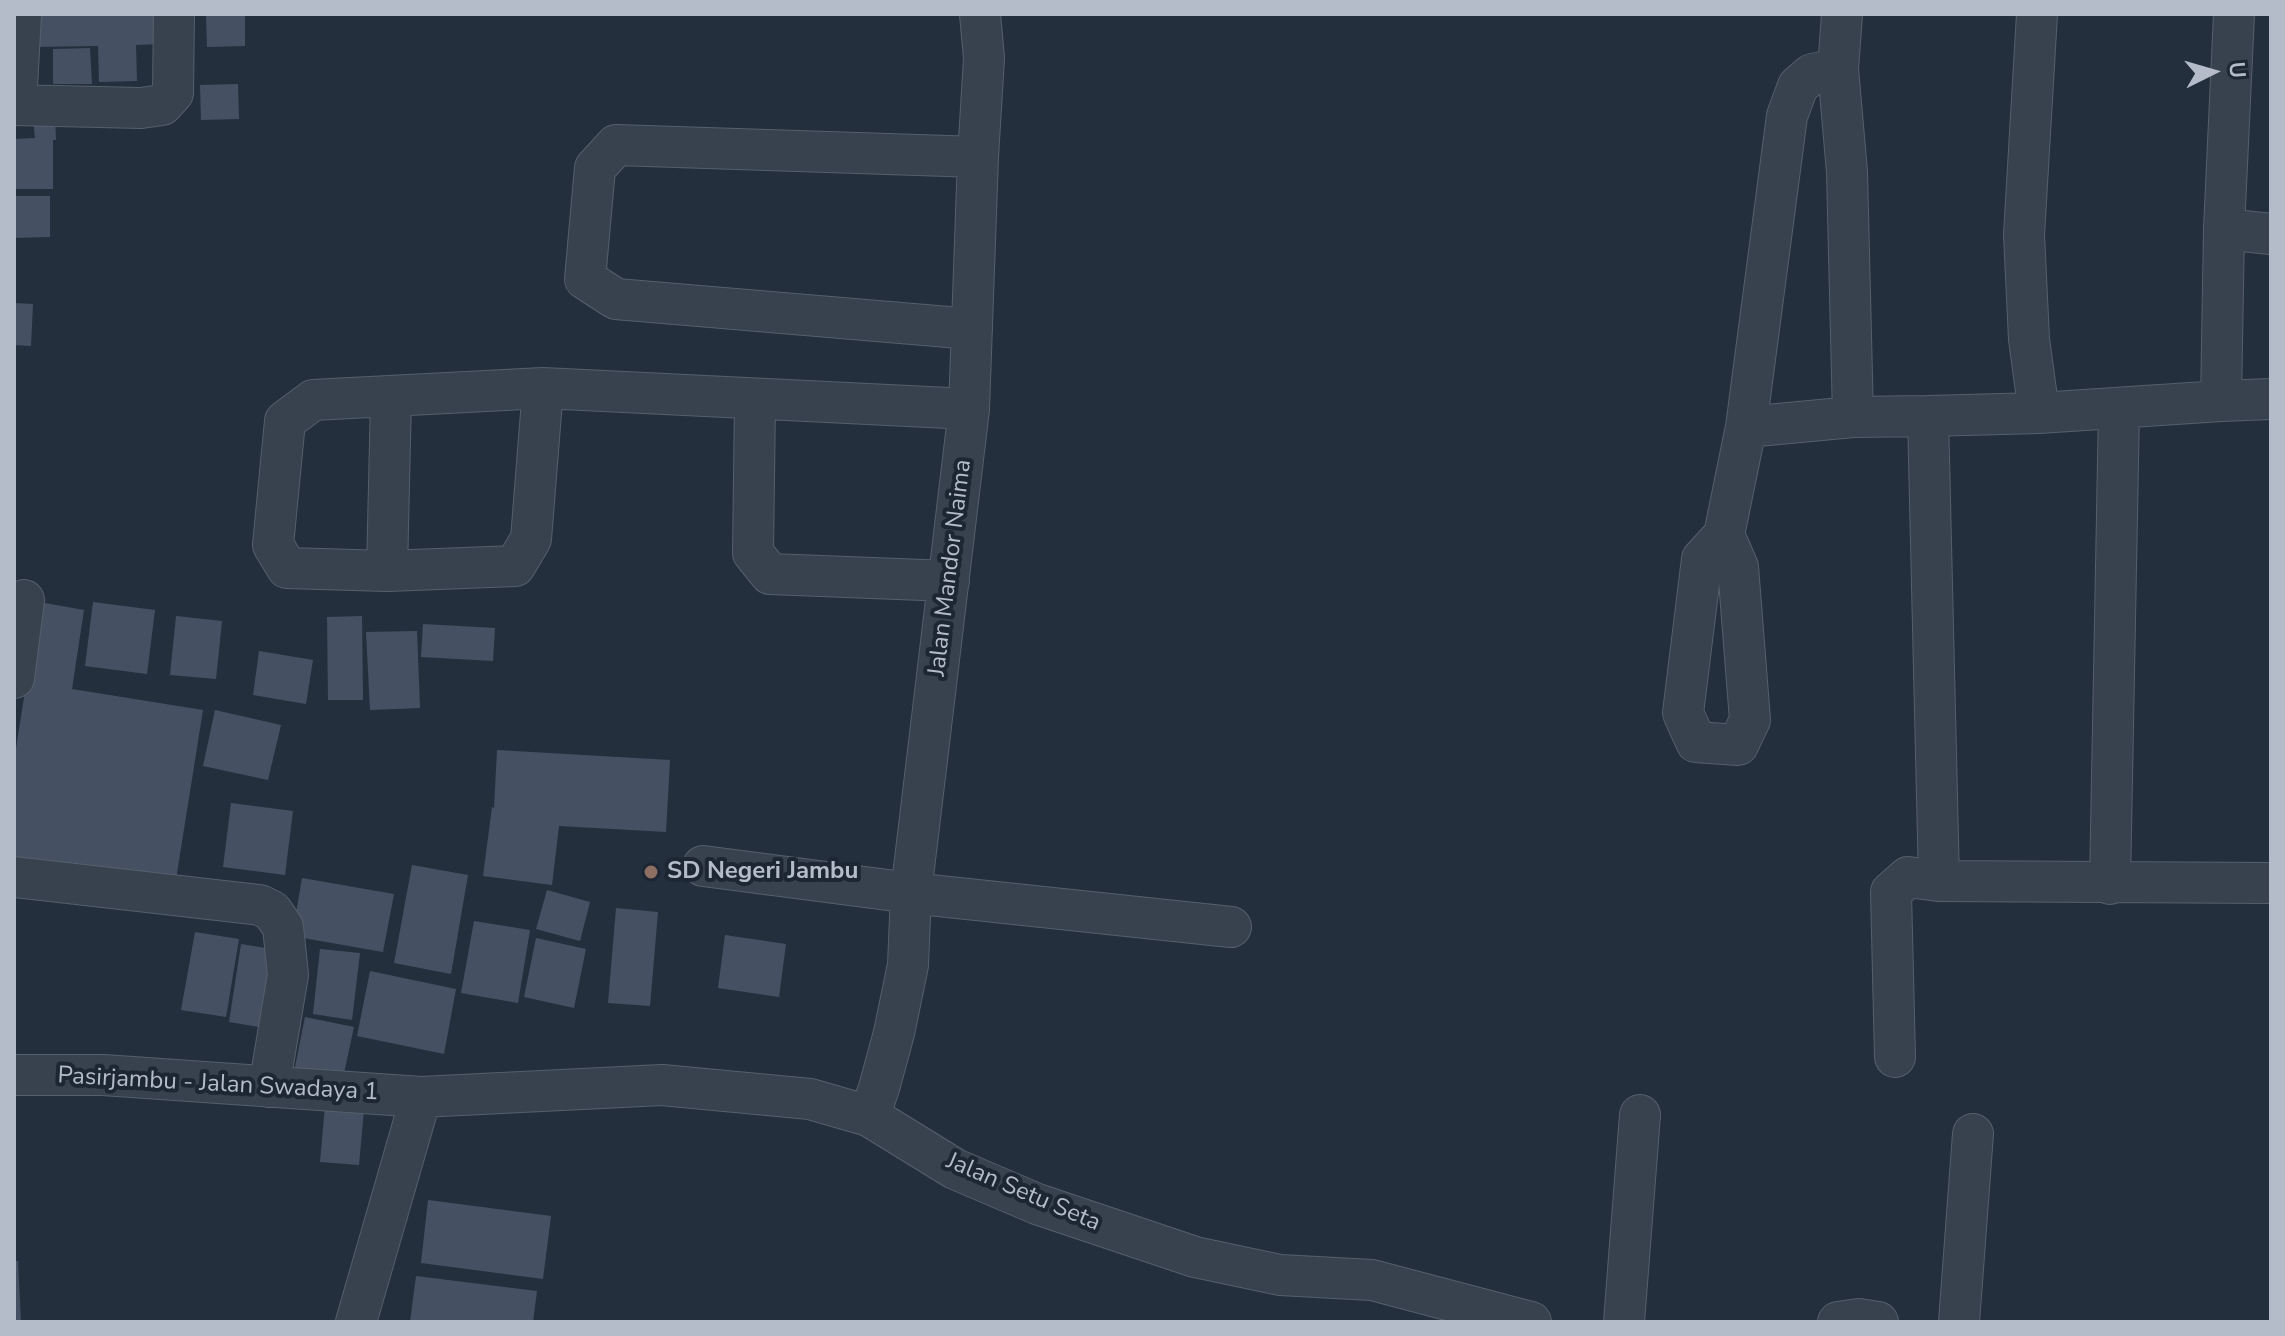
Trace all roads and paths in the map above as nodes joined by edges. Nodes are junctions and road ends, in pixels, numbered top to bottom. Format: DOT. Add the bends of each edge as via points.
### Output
graph roads {
  1 [pos="21,14"];
  2 [pos="174,14"];
  3 [pos="980,14"];
  4 [pos="1842,14"];
  5 [pos="2037,14"];
  6 [pos="2234,14"];
  7 [pos="1838,69"];
  8 [pos="15,105"];
  9 [pos="978,157"];
  10 [pos="2224,229"];
  11 [pos="2271,234"];
  12 [pos="972,329"];
  13 [pos="543,388"];
  14 [pos="391,398"];
  15 [pos="2271,399"];
  16 [pos="755,400"];
  17 [pos="2221,401"];
  18 [pos="969,409"];
  19 [pos="2119,409"];
  20 [pos="2039,413"];
  21 [pos="1928,416"];
  22 [pos="1853,417"];
  23 [pos="1746,427"];
  24 [pos="1724,535"];
  25 [pos="387,571"];
  26 [pos="949,581"];
  27 [pos="24,600"];
  28 [pos="14,678"];
  29 [pos="703,866"];
  30 [pos="14,877"];
  31 [pos="1939,881"];
  32 [pos="2271,883"];
  33 [pos="2110,884"];
  34 [pos="911,893"];
  35 [pos="1231,927"];
  36 [pos="1895,1057"];
  37 [pos="14,1075"];
  38 [pos="269,1087"];
  39 [pos="421,1097"];
  40 [pos="1640,1115"];
  41 [pos="869,1116"];
  42 [pos="1973,1134"];
  43 [pos="356,1322"];
  44 [pos="1531,1322"];
  45 [pos="1624,1322"];
  46 [pos="1838,1322"];
  47 [pos="1878,1322"];
  48 [pos="1959,1322"];
  1 -- 8 [label="street"];
  2 -- 8 [label="street" via="173,93 162,105"];
  3 -- 9 [label="street, Jalan Mandor Naima" via="984,58"];
  4 -- 7 [label="street"];
  5 -- 20 [label="street" via="2024,235"];
  6 -- 10 [label="street"];
  7 -- 22 [label="street" via="1847,172"];
  7 -- 23 [label="street" via="1812,74 1798,86 1787,116"];
  9 -- 12 [label="street, Jalan Mandor Naima"];
  9 -- 12 [label="street" via="616,145 595,168 585,279 616,299"];
  10 -- 11 [label="street"];
  10 -- 17 [label="street"];
  12 -- 18 [label="street, Jalan Mandor Naima"];
  13 -- 14 [label="street"];
  13 -- 16 [label="street"];
  13 -- 25 [label="street" via="531,539 515,566"];
  14 -- 25 [label="street"];
  14 -- 25 [label="street" via="313,400 285,421 273,545 287,568"];
  15 -- 17 [label="street"];
  16 -- 18 [label="street"];
  16 -- 26 [label="street" via="753,553 770,574"];
  17 -- 19 [label="street"];
  18 -- 26 [label="street, Jalan Mandor Naima"];
  19 -- 20 [label="street"];
  19 -- 33 [label="street"];
  20 -- 21 [label="street"];
  21 -- 22 [label="street"];
  21 -- 31 [label="street"];
  22 -- 23 [label="street"];
  23 -- 24 [label="street"];
  26 -- 34 [label="street, Jalan Mandor Naima"];
  27 -- 28 [label="street"];
  29 -- 34 [label="street"];
  30 -- 38 [label="street" via="260,905 272,911 283,927 288,975"];
  31 -- 33 [label="street"];
  31 -- 36 [label="street" via="1908,877 1891,892"];
  32 -- 33 [label="street"];
  34 -- 35 [label="street"];
  34 -- 41 [label="street, Jalan Mandor Naima" via="908,965"];
  37 -- 38 [label="street, Pasirjambu - Jalan Swadaya 1" via="103,1075"];
  38 -- 39 [label="street, Pasirjambu - Jalan Swadaya 1"];
  39 -- 41 [label="street, Jalan Setu Seta" via="662,1085 810,1099"];
  39 -- 43 [label="street"];
  40 -- 45 [label="street"];
  41 -- 44 [label="street, Jalan Setu Seta" via="955,1169 1165,1248 1280,1275 1372,1280"];
  42 -- 48 [label="street"];
  46 -- 47 [label="street"];
}
